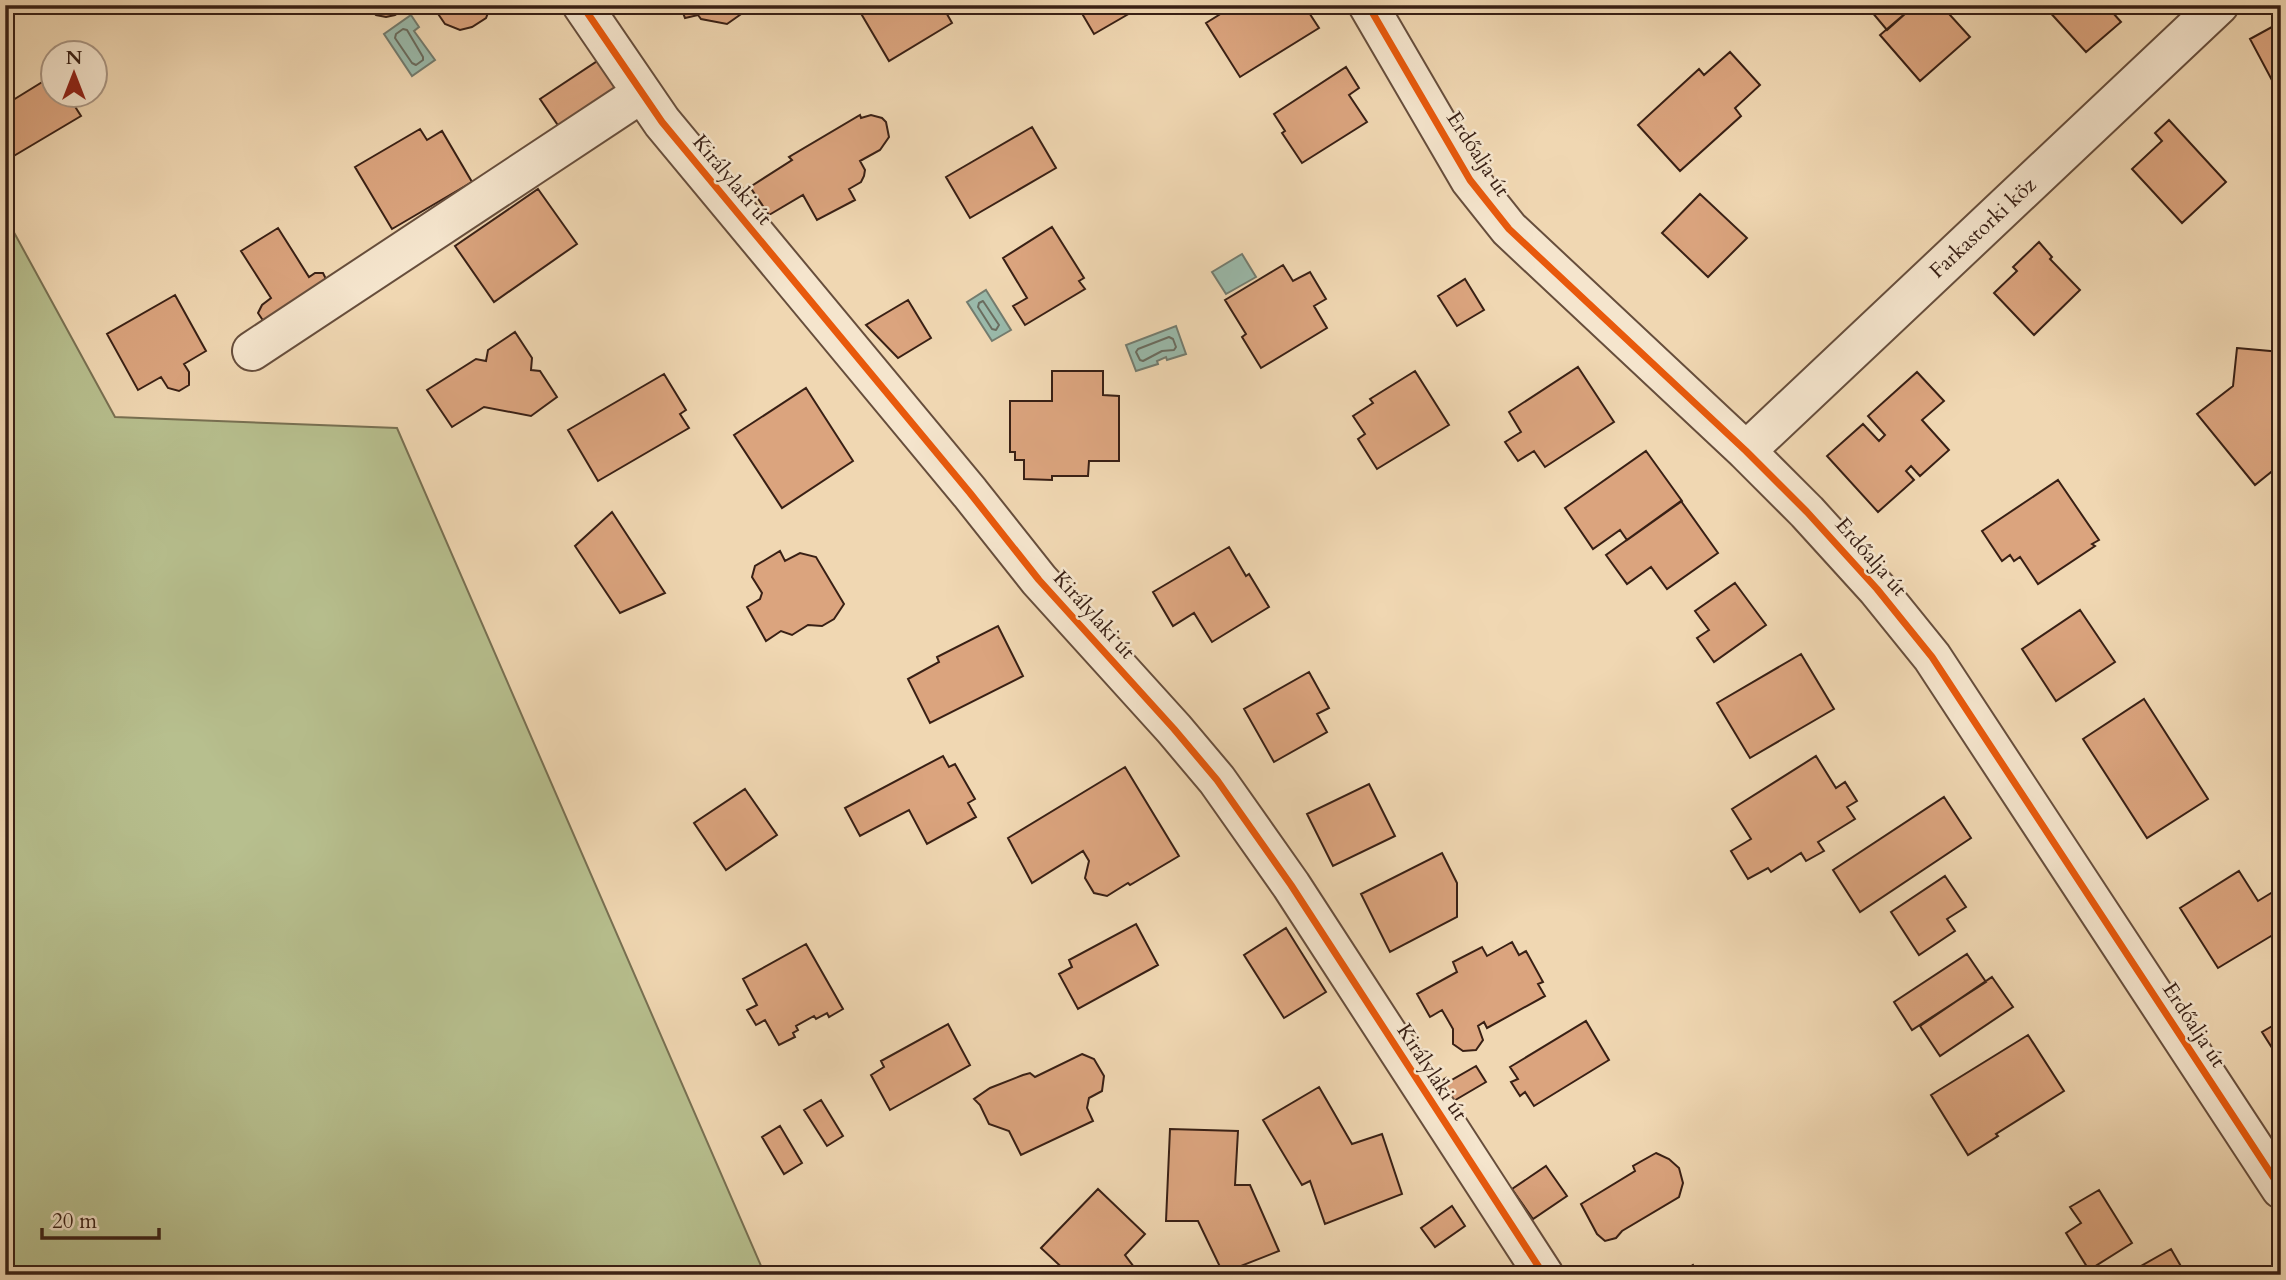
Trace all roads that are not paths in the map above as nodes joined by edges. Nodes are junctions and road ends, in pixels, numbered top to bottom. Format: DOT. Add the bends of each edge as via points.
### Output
graph roads {
  1 [pos="582,5"];
  2 [pos="1368,5"];
  3 [pos="2219,5"];
  4 [pos="642,93"];
  5 [pos="252,351"];
  6 [pos="1746,451"];
  7 [pos="2281,1189"];
  8 [pos="1544,1275"];
  1 -- 4 [label="street, Királylaki út"];
  2 -- 6 [label="street, Erdőalja út" via="1470,180 1509,229"];
  3 -- 6 [label="street, Farkastorki köz"];
  4 -- 5 [label="street"];
  4 -- 8 [label="street, Királylaki út" via="1039,580 1217,780 1292,885"];
  6 -- 7 [label="street, Erdőalja út" via="1877,589 1932,657"];
}
